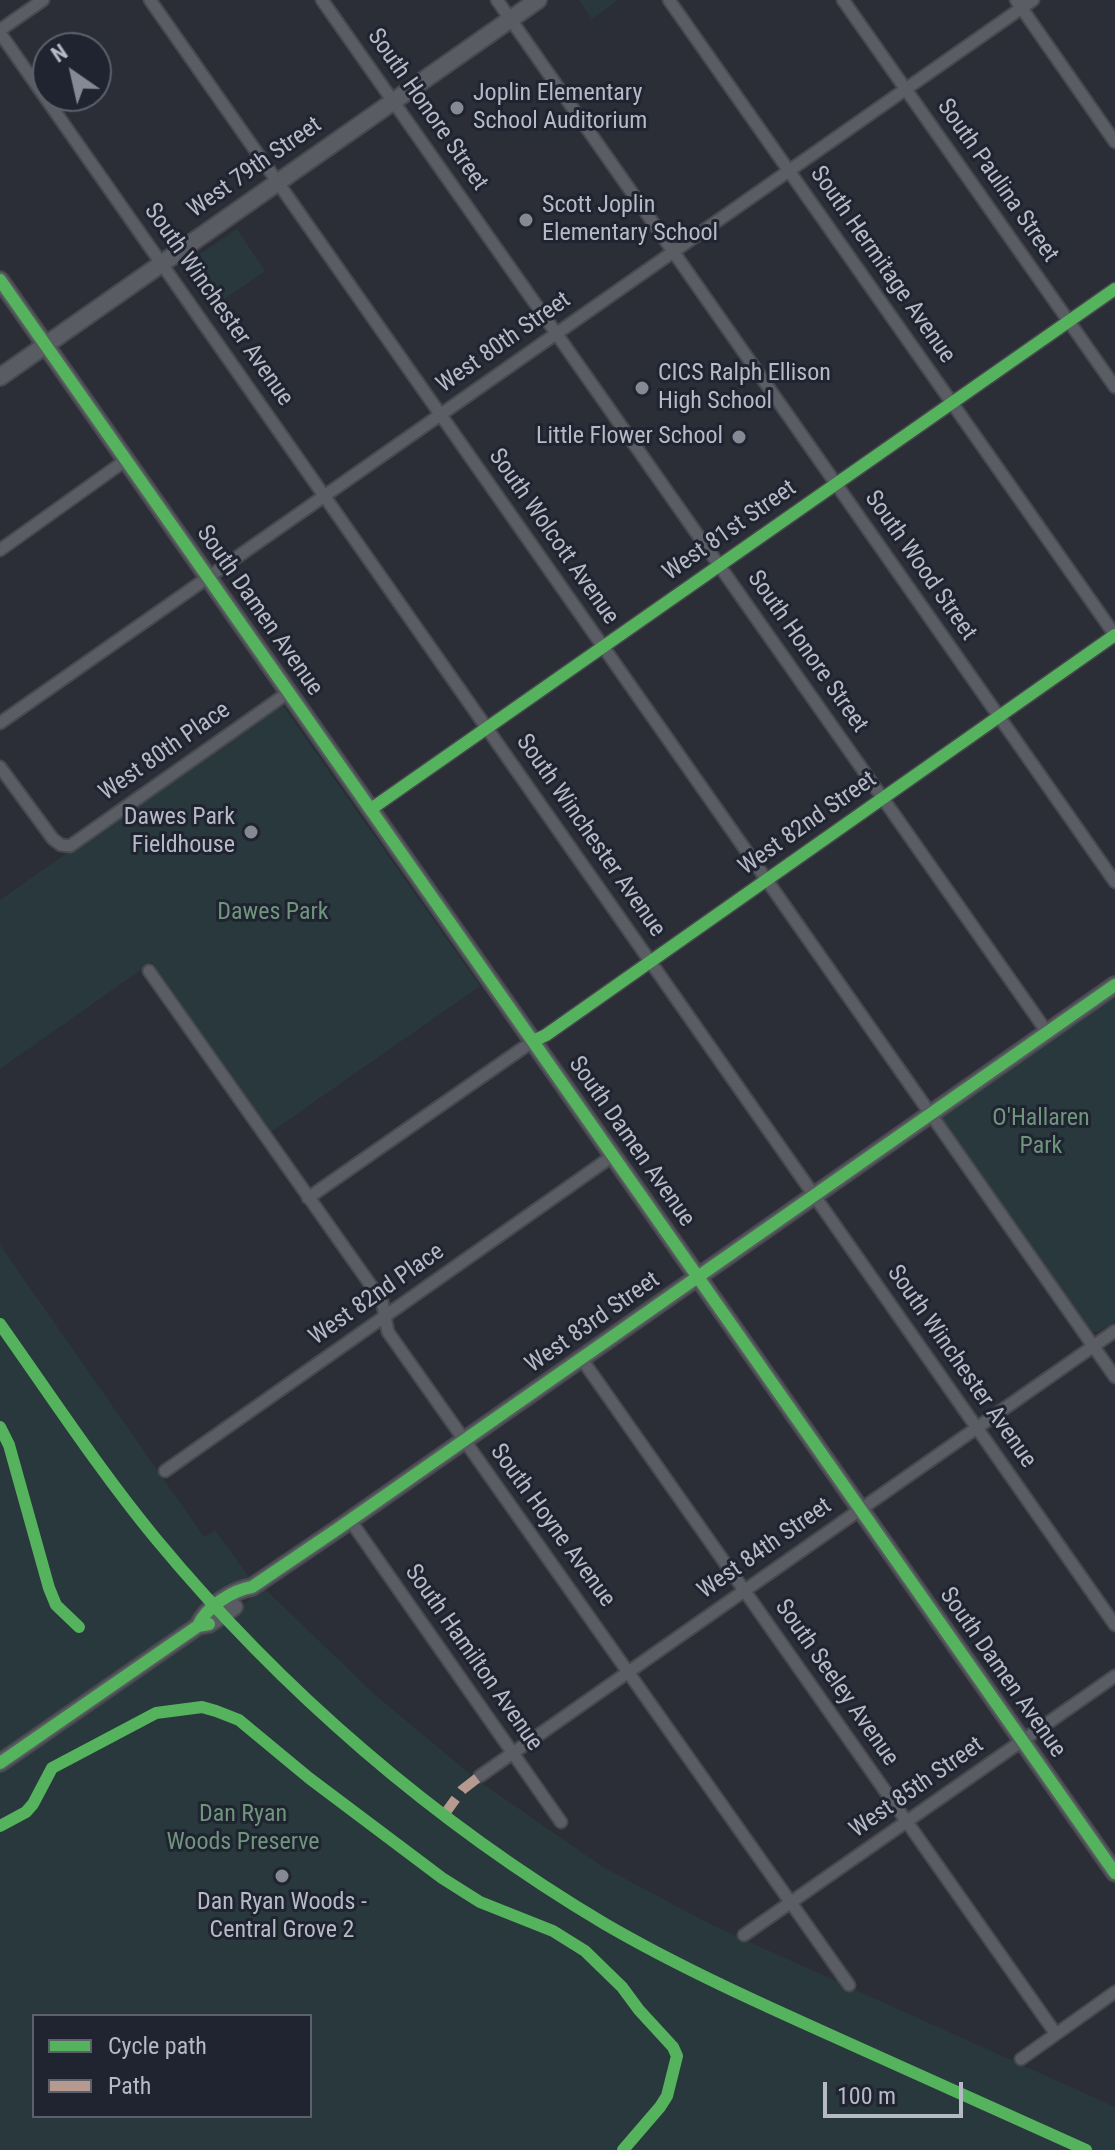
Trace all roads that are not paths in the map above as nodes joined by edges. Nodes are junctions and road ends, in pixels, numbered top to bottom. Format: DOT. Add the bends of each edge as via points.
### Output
graph roads {
  1 [pos="43,0"];
  2 [pos="150,0"];
  3 [pos="322,0"];
  4 [pos="497,0"];
  5 [pos="538,0"];
  6 [pos="669,0"];
  7 [pos="843,0"];
  8 [pos="1033,0"];
  9 [pos="1019,4"];
  10 [pos="510,19"];
  11 [pos="0,32"];
  12 [pos="906,89"];
  13 [pos="393,101"];
  14 [pos="1115,142"];
  15 [pos="789,171"];
  16 [pos="278,182"];
  17 [pos="673,252"];
  18 [pos="162,263"];
  19 [pos="0,280"];
  20 [pos="1115,289"];
  21 [pos="1069,322"];
  22 [pos="558,333"];
  23 [pos="45,344"];
  24 [pos="0,377"];
  25 [pos="1115,387"];
  26 [pos="952,403"];
  27 [pos="441,414"];
  28 [pos="126,460"];
  29 [pos="836,484"];
  30 [pos="324,496"];
  31 [pos="0,550"];
  32 [pos="720,566"];
  33 [pos="208,577"];
  34 [pos="1115,635"];
  35 [pos="603,647"];
  36 [pos="289,692"];
  37 [pos="999,717"];
  38 [pos="0,723"];
  39 [pos="487,728"];
  40 [pos="0,767"];
  41 [pos="883,798"];
  42 [pos="371,809"];
  43 [pos="766,880"];
  44 [pos="1115,882"];
  45 [pos="650,961"];
  46 [pos="149,971"];
  47 [pos="1115,985"];
  48 [pos="1047,1032"];
  49 [pos="533,1041"];
  50 [pos="930,1114"];
  51 [pos="614,1155"];
  52 [pos="814,1195"];
  53 [pos="308,1198"];
  54 [pos="699,1276"];
  55 [pos="384,1317"];
  56 [pos="1115,1331"];
  57 [pos="1093,1346"];
  58 [pos="581,1358"];
  59 [pos="1115,1377"];
  60 [pos="977,1427"];
  61 [pos="464,1440"];
  62 [pos="165,1471"];
  63 [pos="861,1509"];
  64 [pos="350,1520"];
  65 [pos="744,1590"];
  66 [pos="1115,1625"];
  67 [pos="629,1671"];
  68 [pos="1115,1676"];
  69 [pos="1023,1741"];
  70 [pos="513,1753"];
  71 [pos="0,1763"];
  72 [pos="480,1776"];
  73 [pos="561,1822"];
  74 [pos="907,1822"];
  75 [pos="1115,1873"];
  76 [pos="791,1903"];
  77 [pos="744,1935"];
  78 [pos="849,1985"];
  79 [pos="1115,1992"];
  80 [pos="1056,2034"];
  81 [pos="1021,2059"];
  1 -- 11 [label="street"];
  2 -- 16 [label="street, South Wolcott Avenue"];
  3 -- 13 [label="street, South Honore Street"];
  4 -- 10 [label="street, South Wood Street"];
  5 -- 10 [label="street, West 79th Street"];
  6 -- 15 [label="street, South Hermitage Avenue"];
  7 -- 12 [label="street, South Paulina Street"];
  8 -- 9 [label="street, West 80th Street"];
  9 -- 12 [label="street, West 80th Street"];
  9 -- 14 [label="street"];
  10 -- 13 [label="street, West 79th Street"];
  10 -- 17 [label="street, South Wood Street"];
  11 -- 18 [label="street, South Winchester Avenue"];
  12 -- 15 [label="street, West 80th Street"];
  12 -- 21 [label="street, South Paulina Street"];
  13 -- 16 [label="street, West 79th Street"];
  13 -- 22 [label="street, South Honore Street"];
  15 -- 17 [label="street, West 80th Street"];
  15 -- 26 [label="street, South Hermitage Avenue"];
  16 -- 18 [label="street, West 79th Street"];
  16 -- 27 [label="street, South Wolcott Avenue"];
  17 -- 22 [label="street, West 80th Street"];
  17 -- 29 [label="street, South Wood Street"];
  18 -- 23 [label="street, West 79th Street"];
  18 -- 30 [label="street, South Winchester Avenue"];
  19 -- 23 [label="street, South Damen Avenue"];
  20 -- 21 [label="street, West 81st Street"];
  21 -- 25 [label="street, South Paulina Street"];
  21 -- 26 [label="street, West 81st Street"];
  22 -- 27 [label="street, West 80th Street"];
  22 -- 32 [label="street, South Honore Street"];
  23 -- 24 [label="street, West 79th Street"];
  23 -- 28 [label="street, South Damen Avenue"];
  26 -- 29 [label="street, West 81st Street"];
  26 -- 34 [label="street, South Hermitage Avenue"];
  27 -- 30 [label="street, West 80th Street"];
  27 -- 35 [label="street, South Wolcott Avenue"];
  28 -- 31 [label="street"];
  28 -- 33 [label="street, South Damen Avenue"];
  29 -- 32 [label="street, West 81st Street"];
  29 -- 37 [label="street, South Wood Street"];
  30 -- 33 [label="street, West 80th Street"];
  30 -- 39 [label="street, South Winchester Avenue"];
  32 -- 35 [label="street, West 81st Street"];
  32 -- 41 [label="street, South Honore Street"];
  33 -- 36 [label="street, South Damen Avenue"];
  33 -- 38 [label="street, West 80th Street"];
  34 -- 37 [label="street, West 82nd Street"];
  35 -- 39 [label="street, West 81st Street"];
  35 -- 43 [label="street, South Wolcott Avenue"];
  36 -- 40 [label="street, West 80th Place" via="65,846 53,839"];
  36 -- 42 [label="street, South Damen Avenue"];
  37 -- 41 [label="street, West 82nd Street"];
  37 -- 44 [label="street, South Wood Street"];
  39 -- 42 [label="street, West 81st Street"];
  39 -- 45 [label="street, South Winchester Avenue"];
  41 -- 43 [label="street, West 82nd Street"];
  41 -- 48 [label="street, South Honore Street"];
  42 -- 49 [label="street, South Damen Avenue"];
  43 -- 45 [label="street, West 82nd Street"];
  43 -- 50 [label="street, South Wolcott Avenue"];
  45 -- 49 [label="street, West 82nd Street"];
  45 -- 52 [label="street, South Winchester Avenue"];
  46 -- 53 [label="street, South Hoyne Avenue"];
  47 -- 48 [label="street, West 83rd Street"];
  48 -- 50 [label="street, West 83rd Street"];
  49 -- 51 [label="street, South Damen Avenue"];
  49 -- 53 [label="street, West 82nd Street"];
  50 -- 52 [label="street, West 83rd Street"];
  50 -- 57 [label="street, South Wolcott Avenue"];
  51 -- 54 [label="street, South Damen Avenue"];
  51 -- 55 [label="street, West 82nd Place"];
  52 -- 54 [label="street, West 83rd Street"];
  52 -- 60 [label="street, South Winchester Avenue"];
  53 -- 55 [label="street, South Hoyne Avenue" via="382,1301"];
  54 -- 58 [label="street, West 83rd Street"];
  54 -- 63 [label="street, South Damen Avenue"];
  55 -- 61 [label="street, South Hoyne Avenue" via="388,1332"];
  55 -- 62 [label="street, West 82nd Place"];
  56 -- 57 [label="street, West 84th Street"];
  57 -- 59 [label="street, South Wolcott Avenue"];
  57 -- 60 [label="street, West 84th Street"];
  58 -- 61 [label="street, West 83rd Street"];
  58 -- 65 [label="street, South Seeley Avenue"];
  60 -- 63 [label="street, West 84th Street"];
  60 -- 66 [label="street, South Winchester Avenue"];
  61 -- 64 [label="street, West 83rd Street"];
  61 -- 67 [label="street, South Hoyne Avenue"];
  63 -- 65 [label="street, West 84th Street"];
  63 -- 69 [label="street, South Damen Avenue"];
  64 -- 70 [label="street, South Hamilton Avenue"];
  64 -- 71 [label="street, West 83rd Street" via="203,1614 198,1626"];
  65 -- 67 [label="street, West 84th Street"];
  65 -- 74 [label="street, South Seeley Avenue"];
  67 -- 70 [label="street, West 84th Street"];
  67 -- 76 [label="street, South Hoyne Avenue"];
  68 -- 69 [label="street, West 85th Street"];
  69 -- 74 [label="street, West 85th Street"];
  69 -- 75 [label="street, South Damen Avenue"];
  70 -- 72 [label="street, West 84th Street"];
  70 -- 73 [label="street, South Hamilton Avenue"];
  74 -- 76 [label="street, West 85th Street"];
  74 -- 80 [label="street, South Seeley Avenue"];
  76 -- 77 [label="street, West 85th Street"];
  76 -- 78 [label="street, South Hoyne Avenue"];
  79 -- 80 [label="street"];
  80 -- 81 [label="street"];
}
